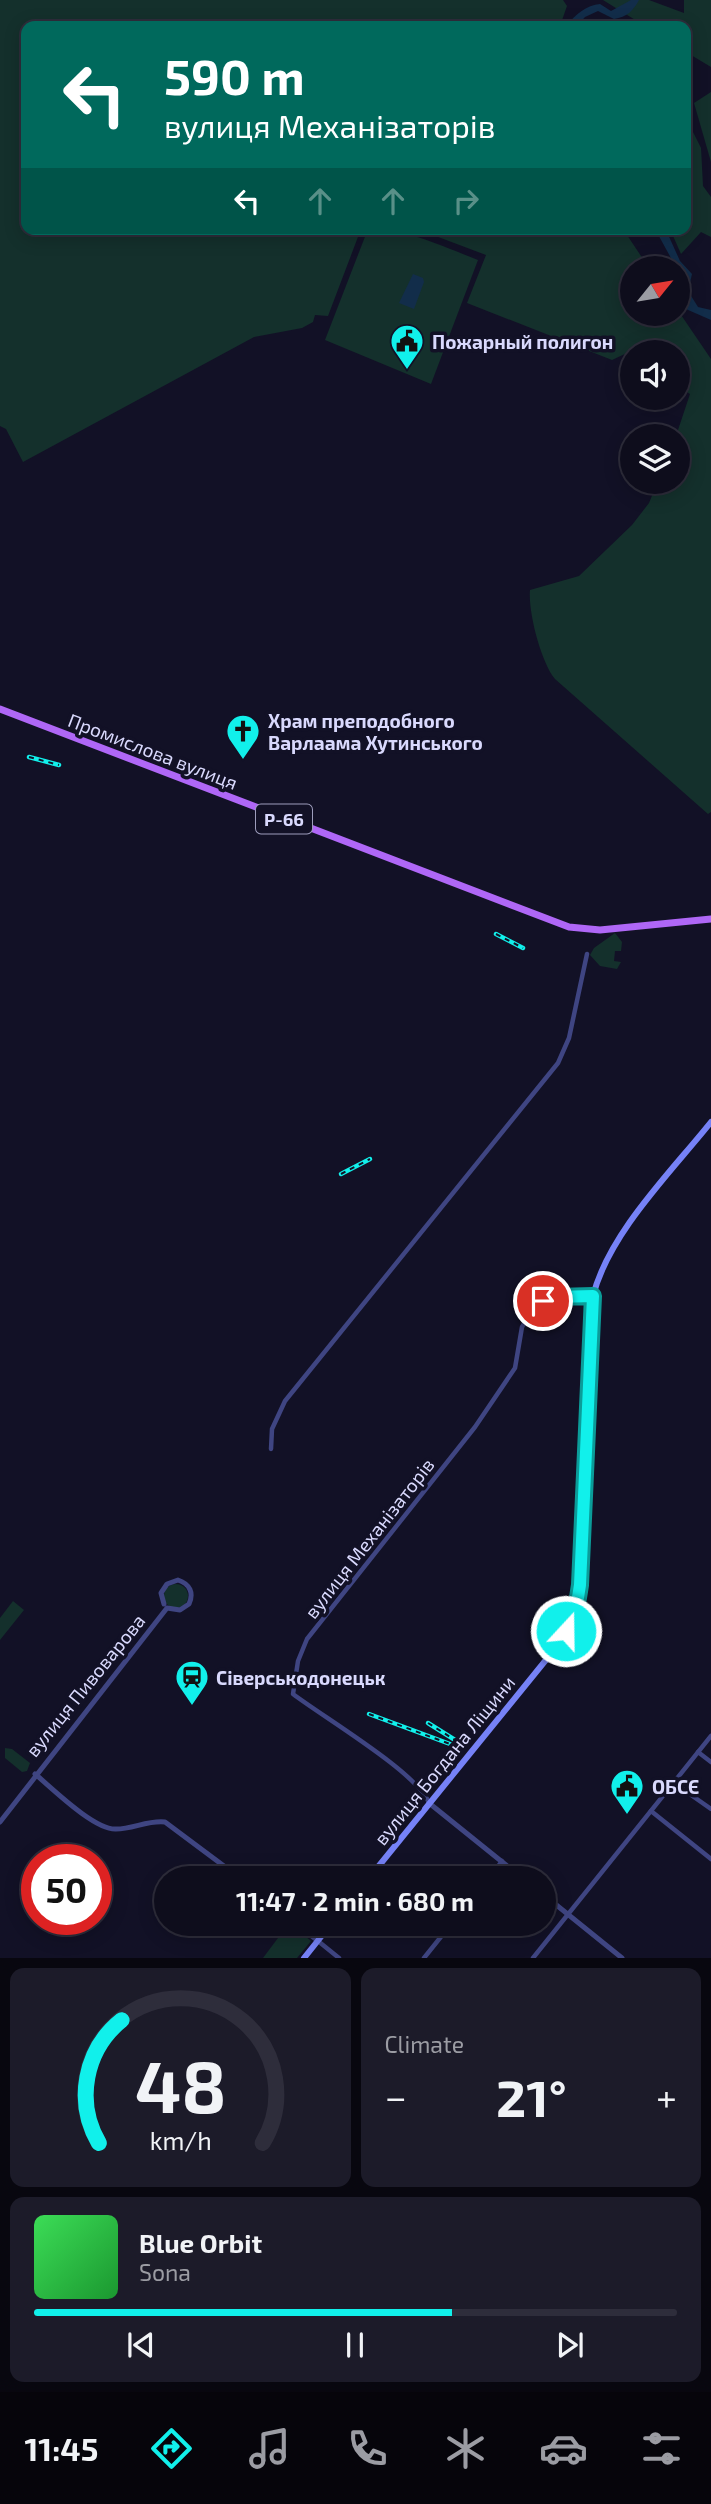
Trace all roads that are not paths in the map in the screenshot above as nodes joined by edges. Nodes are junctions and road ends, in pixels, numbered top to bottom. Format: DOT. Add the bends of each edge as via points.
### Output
graph roads {
  1 [pos="0,709"];
  2 [pos="711,919"];
  3 [pos="587,954"];
  4 [pos="711,1122"];
  5 [pos="593,1296"];
  6 [pos="271,1449"];
  7 [pos="165,1606"];
  8 [pos="711,1736"];
  9 [pos="698,1752"];
  10 [pos="711,1762"];
  11 [pos="35,1774"];
  12 [pos="674,1783"];
  13 [pos="429,1803"];
  14 [pos="711,1809"];
  15 [pos="651,1811"];
  16 [pos="0,1822"];
  17 [pos="711,1859"];
  18 [pos="502,1861"];
  19 [pos="225,1866"];
  20 [pos="379,1866"];
  21 [pos="498,1866"];
  22 [pos="508,1866"];
  23 [pos="556,1904"];
  24 [pos="568,1914"];
  25 [pos="312,1936"];
  26 [pos="322,1936"];
  27 [pos="442,1936"];
  28 [pos="318,1941"];
  29 [pos="304,1958"];
  30 [pos="339,1958"];
  31 [pos="424,1958"];
  32 [pos="533,1958"];
  33 [pos="622,1958"];
  1 -- 2 [label="main road, Промислова вулиця / Р-66" via="569,927 618,929"];
  3 -- 6 [label="street" via="569,1038 558,1063 285,1401 272,1429"];
  4 -- 5 [label="main road, вулиця Богдана Ліщини" via="614,1246"];
  5 -- 13 [label="main road, вулиця Богдана Ліщини" via="576,1610 554,1650"];
  5 -- 13 [label="street, вулиця Механізаторів" via="556,1297 533,1309 522,1326 515,1368 475,1427 307,1639 299,1661 293,1694 402,1771"];
  7 -- 7 [label="street" via="175,1611 187,1607 191,1596 187,1585 175,1580 166,1584 161,1593"];
  7 -- 11 [label="street, вулиця Пивоварова"];
  8 -- 9 [label="street"];
  9 -- 10 [label="street"];
  9 -- 12 [label="street"];
  11 -- 16 [label="street, вулиця Пивоварова"];
  11 -- 19 [label="street" via="103,1827 165,1822"];
  12 -- 14 [label="street"];
  12 -- 15 [label="street"];
  13 -- 18 [label="street"];
  13 -- 20 [label="main road, вулиця Богдана Ліщини"];
  15 -- 17 [label="street"];
  15 -- 24 [label="street"];
  18 -- 21 [label="street"];
  18 -- 22 [label="street"];
  23 -- 24 [label="street"];
  24 -- 32 [label="street"];
  24 -- 33 [label="street"];
  25 -- 28 [label="street"];
  26 -- 28 [label="main road"];
  27 -- 31 [label="street"];
  28 -- 29 [label="main road"];
  28 -- 30 [label="street"];
}
